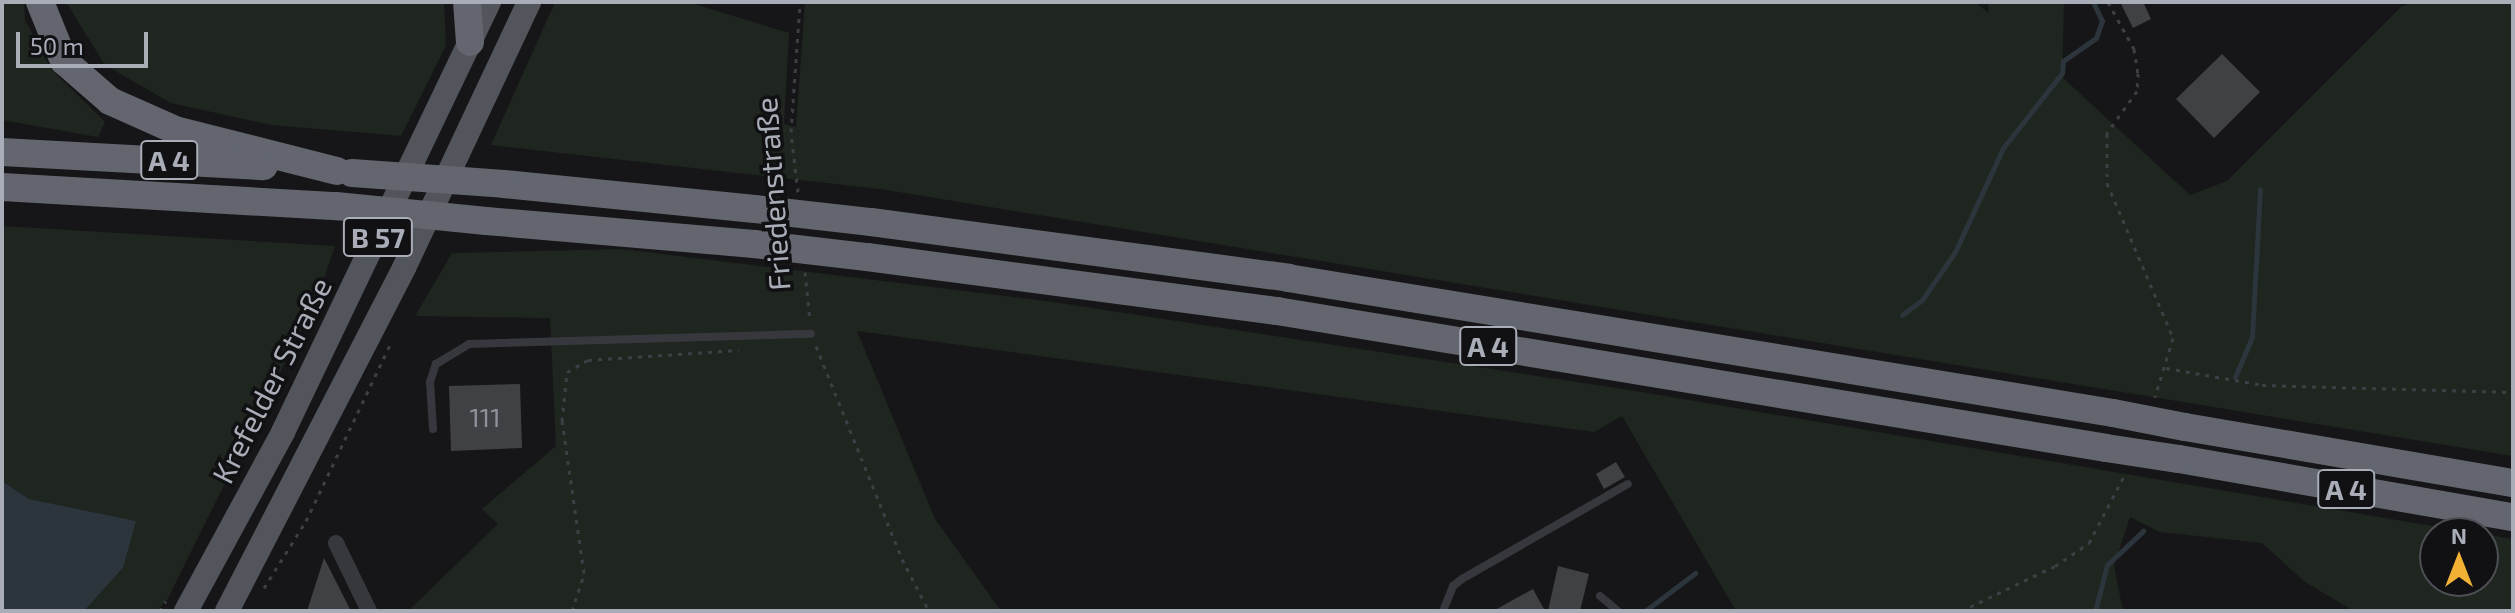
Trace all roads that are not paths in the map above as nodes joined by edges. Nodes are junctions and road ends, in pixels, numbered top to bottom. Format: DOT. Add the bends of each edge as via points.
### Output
graph roads {
  1 [pos="40,2"];
  2 [pos="467,2"];
  3 [pos="489,2"];
  4 [pos="529,2"];
  5 [pos="470,42"];
  6 [pos="2,152"];
  7 [pos="344,172"];
  8 [pos="2,187"];
  9 [pos="36,189"];
  10 [pos="2,195"];
  11 [pos="811,334"];
  12 [pos="433,429"];
  13 [pos="2513,483"];
  14 [pos="1628,484"];
  15 [pos="2513,517"];
  16 [pos="336,543"];
  17 [pos="1600,596"];
  18 [pos="186,611"];
  19 [pos="227,611"];
  20 [pos="369,611"];
  21 [pos="1443,611"];
  22 [pos="1618,611"];
  1 -- 7 [label="highway" via="49,35 64,61 110,101 175,130"];
  2 -- 5 [label="highway"];
  3 -- 5 [label="main road, Krefelder Straße / B 57"];
  4 -- 19 [label="main road, B 57" via="404,268"];
  5 -- 18 [label="main road, Krefelder Straße / B 57" via="283,432"];
  6 -- 7 [label="highway, A 4"];
  7 -- 13 [label="highway, A 4, bridge" via="871,222 1288,278"];
  8 -- 9 [label="highway, A 4"];
  9 -- 10 [label="highway"];
  9 -- 15 [label="highway, A 4, bridge" via="336,206 754,244 1277,311"];
  11 -- 12 [label="lane, Friedenstraße" via="469,344 436,364 430,382"];
  14 -- 21 [label="lane" via="1462,579 1453,586"];
  16 -- 20 [label="street"];
  17 -- 22 [label="lane"];
}
